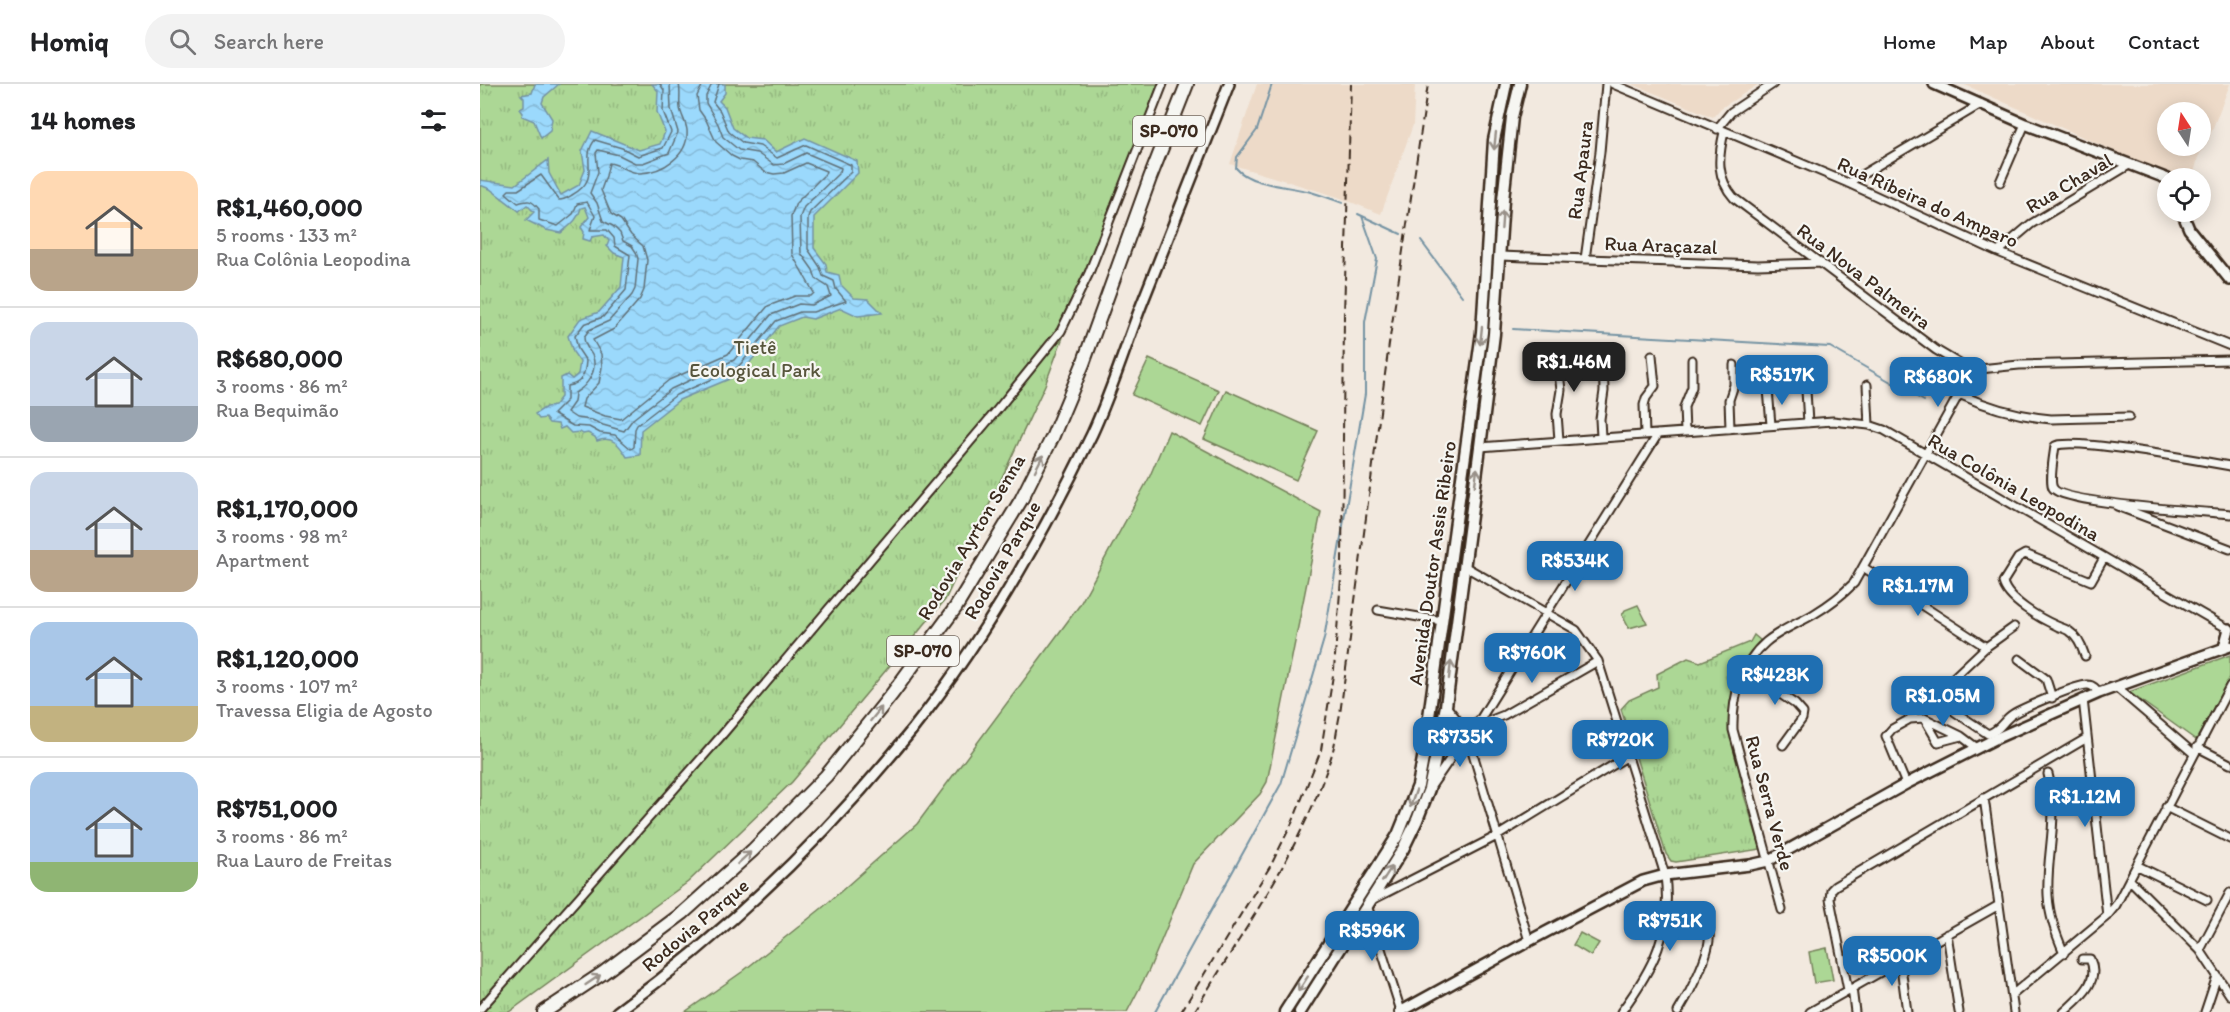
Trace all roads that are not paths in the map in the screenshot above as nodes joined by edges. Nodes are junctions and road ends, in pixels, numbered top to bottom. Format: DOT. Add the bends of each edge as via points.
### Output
graph roads {
  1 [pos="1163,84"];
  2 [pos="1187,84"];
  3 [pos="1228,84"];
  4 [pos="1506,84"];
  5 [pos="1520,84"];
  6 [pos="1606,84"];
  7 [pos="1613,84"];
  8 [pos="1773,84"];
  9 [pos="1934,84"];
  10 [pos="1981,104"];
  11 [pos="2025,124"];
  12 [pos="1721,130"];
  13 [pos="2129,165"];
  14 [pos="2157,175"];
  15 [pos="2000,182"];
  16 [pos="1848,183"];
  17 [pos="2187,222"];
  18 [pos="1998,252"];
  19 [pos="1500,256"];
  20 [pos="1585,259"];
  21 [pos="1821,262"];
  22 [pos="2230,280"];
  23 [pos="2230,346"];
  24 [pos="1551,349"];
  25 [pos="1603,354"];
  26 [pos="1652,356"];
  27 [pos="1692,360"];
  28 [pos="2230,360"];
  29 [pos="1734,365"];
  30 [pos="1970,370"];
  31 [pos="1805,374"];
  32 [pos="1867,385"];
  33 [pos="1768,389"];
  34 [pos="1959,394"];
  35 [pos="2129,417"];
  36 [pos="1808,423"];
  37 [pos="1771,425"];
  38 [pos="1869,425"];
  39 [pos="1730,429"];
  40 [pos="1684,432"];
  41 [pos="1658,434"];
  42 [pos="1645,435"];
  43 [pos="1601,437"];
  44 [pos="1559,440"];
  45 [pos="1480,447"];
  46 [pos="1926,455"];
  47 [pos="2230,466"];
  48 [pos="2106,502"];
  49 [pos="2230,514"];
  50 [pos="2230,549"];
  51 [pos="2104,558"];
  52 [pos="1464,566"];
  53 [pos="1863,567"];
  54 [pos="1378,610"];
  55 [pos="1549,612"];
  56 [pos="1442,621"];
  57 [pos="2014,627"];
  58 [pos="2230,629"];
  59 [pos="1986,647"];
  60 [pos="2225,648"];
  61 [pos="2085,656"];
  62 [pos="2019,659"];
  63 [pos="1598,661"];
  64 [pos="1745,670"];
  65 [pos="1950,681"];
  66 [pos="2230,686"];
  67 [pos="2116,687"];
  68 [pos="2099,693"];
  69 [pos="2052,698"];
  70 [pos="2083,699"];
  71 [pos="1446,706"];
  72 [pos="1955,712"];
  73 [pos="1924,718"];
  74 [pos="1474,727"];
  75 [pos="1468,732"];
  76 [pos="1961,736"];
  77 [pos="2087,738"];
  78 [pos="1783,745"];
  79 [pos="1977,748"];
  80 [pos="2195,750"];
  81 [pos="1628,756"];
  82 [pos="2230,764"];
  83 [pos="2048,774"];
  84 [pos="1905,784"];
  85 [pos="1429,789"];
  86 [pos="1984,798"];
  87 [pos="2166,807"];
  88 [pos="1497,836"];
  89 [pos="2230,839"];
  90 [pos="1768,861"];
  91 [pos="2138,866"];
  92 [pos="1665,875"];
  93 [pos="2130,880"];
  94 [pos="2230,893"];
  95 [pos="2207,900"];
  96 [pos="1368,903"];
  97 [pos="1999,905"];
  98 [pos="1782,910"];
  99 [pos="1666,915"];
  100 [pos="2107,916"];
  101 [pos="1947,934"];
  102 [pos="1529,941"];
  103 [pos="2200,950"];
  104 [pos="2064,953"];
  105 [pos="1900,959"];
  106 [pos="2082,959"];
  107 [pos="2217,976"];
  108 [pos="1850,989"];
  109 [pos="2230,994"];
  110 [pos="2012,995"];
  111 [pos="480,1009"];
  112 [pos="544,1012"];
  113 [pos="617,1012"];
  114 [pos="1285,1012"];
  115 [pos="1299,1012"];
  116 [pos="1400,1012"];
  117 [pos="1621,1012"];
  118 [pos="1678,1012"];
  119 [pos="1810,1012"];
  120 [pos="1855,1012"];
  121 [pos="1907,1012"];
  122 [pos="1959,1012"];
  123 [pos="2014,1012"];
  124 [pos="2064,1012"];
  125 [pos="2205,1012"];
  1 -- 111 [label="street" via="1089,273 1061,331 722,735"];
  112 -- 2 [label="highway, Rodovia Ayrton Senna / SP-070, one-way" via="683,913 753,850 826,776 956,607 1021,500 1052,438"];
  3 -- 113 [label="street, Rodovia Parque" via="1093,430 1051,514 968,652 914,727 831,823 723,927"];
  4 -- 56 [label="main road, Avenida Doutor Assis Ribeiro, one-way" via="1494,140 1480,343"];
  19 -- 5 [label="main road, Avenida Doutor Assis Ribeiro, one-way" via="1512,117"];
  6 -- 20 [label="street, Rua Apaura"];
  7 -- 12 [label="street, Rua Ríbeira do Amparo"];
  8 -- 12 [label="street" via="1731,112"];
  9 -- 10 [label="street"];
  10 -- 11 [label="street"];
  10 -- 16 [label="street"];
  11 -- 13 [label="street"];
  11 -- 15 [label="street"];
  12 -- 16 [label="street, Rua Ríbeira do Amparo"];
  12 -- 21 [label="street, Rua Nova Palmeira" via="1720,176 1727,190"];
  13 -- 14 [label="street"];
  13 -- 18 [label="street, Rua Chaval" via="2031,224"];
  16 -- 18 [label="street, Rua Ríbeira do Amparo"];
  17 -- 22 [label="street"];
  18 -- 23 [label="street, Rua Ríbeira do Amparo"];
  19 -- 20 [label="street, Rua Araçazal"];
  19 -- 45 [label="main road, Avenida Doutor Assis Ribeiro"];
  20 -- 21 [label="street, Rua Araçazal" via="1777,265"];
  21 -- 30 [label="street, Rua Nova Palmeira" via="1936,350"];
  24 -- 44 [label="street" via="1561,390 1557,414"];
  25 -- 43 [label="street"];
  26 -- 42 [label="street" via="1655,386 1644,405"];
  27 -- 40 [label="street"];
  28 -- 30 [label="street"];
  29 -- 39 [label="street" via="1734,385 1728,400"];
  30 -- 34 [label="street, Rua Serra Verde"];
  31 -- 36 [label="street"];
  32 -- 38 [label="street"];
  33 -- 37 [label="street"];
  34 -- 35 [label="street" via="2038,418"];
  34 -- 46 [label="street, Rua Serra Verde"];
  36 -- 37 [label="street, Rua Colônia Leopodina"];
  36 -- 38 [label="street, Rua Colônia Leopodina"];
  37 -- 39 [label="street, Rua Colônia Leopodina"];
  38 -- 46 [label="street, Rua Colônia Leopodina"];
  39 -- 40 [label="street, Rua Colônia Leopodina"];
  40 -- 41 [label="street, Rua Colônia Leopodina"];
  41 -- 42 [label="street, Rua Colônia Leopodina"];
  41 -- 55 [label="street"];
  42 -- 43 [label="street, Rua Colônia Leopodina"];
  43 -- 44 [label="street, Rua Colônia Leopodina"];
  44 -- 45 [label="street, Rua Colônia Leopodina"];
  52 -- 45 [label="main road, Avenida Doutor Assis Ribeiro, one-way"];
  46 -- 51 [label="street, Rua Colônia Leopodina"];
  46 -- 53 [label="street, Rua Serra Verde"];
  47 -- 48 [label="street" via="2109,448 2055,446 2052,487 2064,494"];
  48 -- 49 [label="street"];
  48 -- 50 [label="street"];
  51 -- 58 [label="street, Rua Colônia Leopodina"];
  51 -- 61 [label="street" via="2091,581 2025,554 2018,558 2003,582 2011,596 2031,612 2070,631"];
  52 -- 55 [label="street"];
  71 -- 52 [label="main road, Avenida Doutor Assis Ribeiro, one-way"];
  53 -- 59 [label="street"];
  53 -- 64 [label="street, Rua Serra Verde" via="1839,598 1766,642"];
  54 -- 56 [label="street"];
  55 -- 63 [label="street" via="1576,630"];
  55 -- 74 [label="street"];
  56 -- 114 [label="main road, Avenida Doutor Assis Ribeiro, one-way" via="1424,753 1410,808 1398,835"];
  57 -- 59 [label="street"];
  58 -- 60 [label="street"];
  59 -- 65 [label="street"];
  60 -- 67 [label="street"];
  62 -- 69 [label="street" via="2046,679"];
  63 -- 74 [label="street" via="1504,715"];
  63 -- 81 [label="street"];
  64 -- 78 [label="street" via="1803,712"];
  64 -- 90 [label="street, Rua Serra Verde" via="1733,710 1734,730"];
  66 -- 80 [label="street"];
  67 -- 68 [label="street"];
  67 -- 80 [label="street"];
  68 -- 69 [label="street" via="2087,685"];
  68 -- 70 [label="street"];
  69 -- 72 [label="street" via="2012,715 1988,734"];
  70 -- 77 [label="street"];
  70 -- 79 [label="street"];
  71 -- 75 [label="street"];
  71 -- 85 [label="main road, Avenida Doutor Assis Ribeiro"];
  73 -- 76 [label="street"];
  73 -- 76 [label="street" via="1938,742"];
  73 -- 84 [label="street" via="1910,719 1886,736"];
  74 -- 75 [label="street"];
  75 -- 85 [label="street"];
  75 -- 88 [label="street"];
  76 -- 79 [label="street"];
  77 -- 86 [label="street"];
  77 -- 100 [label="street"];
  79 -- 84 [label="street"];
  80 -- 82 [label="street"];
  80 -- 87 [label="street"];
  81 -- 88 [label="street"];
  81 -- 92 [label="street"];
  83 -- 104 [label="street" via="2054,822 2048,894 2050,915"];
  84 -- 90 [label="street"];
  96 -- 85 [label="main road, Avenida Doutor Assis Ribeiro, one-way" via="1403,849"];
  86 -- 97 [label="street"];
  86 -- 108 [label="street" via="1831,890"];
  87 -- 89 [label="street"];
  87 -- 91 [label="street"];
  88 -- 96 [label="street"];
  88 -- 102 [label="street"];
  90 -- 92 [label="street"];
  90 -- 98 [label="street, Rua Serra Verde"];
  91 -- 93 [label="street"];
  91 -- 95 [label="street"];
  92 -- 99 [label="street"];
  92 -- 102 [label="street" via="1643,881"];
  93 -- 100 [label="street"];
  93 -- 103 [label="street"];
  94 -- 103 [label="street"];
  96 -- 115 [label="main road, Avenida Doutor Assis Ribeiro"];
  96 -- 116 [label="street"];
  97 -- 101 [label="street"];
  97 -- 110 [label="street"];
  99 -- 117 [label="street" via="1653,964"];
  99 -- 118 [label="street" via="1702,921 1709,931 1699,971"];
  100 -- 104 [label="street"];
  101 -- 105 [label="street"];
  101 -- 122 [label="street"];
  102 -- 116 [label="street"];
  103 -- 107 [label="street"];
  104 -- 110 [label="street"];
  105 -- 108 [label="street"];
  105 -- 121 [label="street"];
  106 -- 124 [label="street" via="2090,959 2092,964 2090,986"];
  107 -- 109 [label="street"];
  107 -- 125 [label="street"];
  108 -- 119 [label="street"];
  108 -- 120 [label="street"];
  110 -- 123 [label="street"];
}
